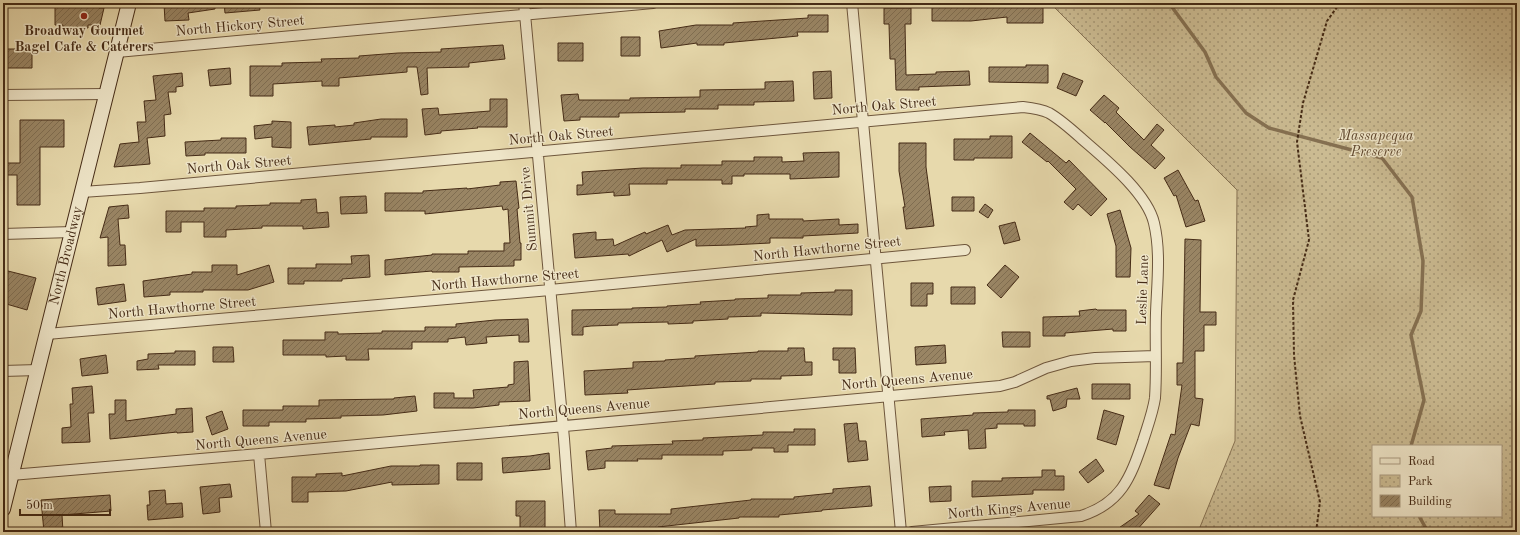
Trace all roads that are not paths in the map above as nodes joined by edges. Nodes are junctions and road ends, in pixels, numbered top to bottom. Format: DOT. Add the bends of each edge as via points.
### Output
graph roads {
  1 [pos="129,3"];
  2 [pos="524,3"];
  3 [pos="653,3"];
  4 [pos="852,3"];
  5 [pos="525,15"];
  6 [pos="117,52"];
  7 [pos="106,94"];
  8 [pos="3,96"];
  9 [pos="1043,111"];
  10 [pos="863,122"];
  11 [pos="537,152"];
  12 [pos="82,192"];
  13 [pos="72,232"];
  14 [pos="3,234"];
  15 [pos="965,250"];
  16 [pos="876,259"];
  17 [pos="550,290"];
  18 [pos="47,334"];
  19 [pos="1155,356"];
  20 [pos="3,370"];
  21 [pos="38,370"];
  22 [pos="889,396"];
  23 [pos="563,425"];
  24 [pos="259,454"];
  25 [pos="11,476"];
  26 [pos="1106,505"];
  27 [pos="3,508"];
  28 [pos="266,532"];
  29 [pos="571,532"];
  30 [pos="901,532"];
  31 [pos="912,532"];
  1 -- 6 [label="main road, North Broadway"];
  2 -- 5 [label="street, Summit Drive"];
  3 -- 5 [label="street, North Hickory Street"];
  4 -- 10 [label="street"];
  5 -- 6 [label="street, North Hickory Street"];
  5 -- 11 [label="street, Summit Drive"];
  6 -- 7 [label="main road, North Broadway"];
  7 -- 8 [label="street"];
  7 -- 12 [label="main road, North Broadway"];
  9 -- 10 [label="street, North Oak Street" via="1023,107"];
  9 -- 19 [label="street, Leslie Lane" via="1064,124 1102,156 1145,202 1154,222 1158,247"];
  10 -- 11 [label="street, North Oak Street"];
  10 -- 16 [label="street"];
  11 -- 12 [label="street, North Oak Street"];
  11 -- 17 [label="street, Summit Drive"];
  12 -- 13 [label="main road, North Broadway"];
  13 -- 14 [label="street"];
  13 -- 18 [label="main road, North Broadway"];
  15 -- 16 [label="street, North Hawthorne Street"];
  16 -- 17 [label="street, North Hawthorne Street"];
  16 -- 22 [label="street"];
  17 -- 18 [label="street, North Hawthorne Street"];
  17 -- 23 [label="street, Summit Drive"];
  18 -- 21 [label="main road, North Broadway"];
  19 -- 22 [label="street, North Queens Avenue" via="1095,358 1046,368 1016,382 1000,386"];
  19 -- 26 [label="street, Leslie Lane" via="1155,399 1146,432 1129,478 1120,492"];
  20 -- 21 [label="street"];
  21 -- 25 [label="main road, North Broadway"];
  22 -- 23 [label="street, North Queens Avenue"];
  22 -- 30 [label="street"];
  23 -- 24 [label="street, North Queens Avenue"];
  23 -- 29 [label="street, Summit Drive"];
  24 -- 25 [label="street, North Queens Avenue"];
  24 -- 28 [label="street"];
  25 -- 27 [label="main road, North Broadway"];
  26 -- 31 [label="street, North Kings Avenue" via="1081,516"];
}
